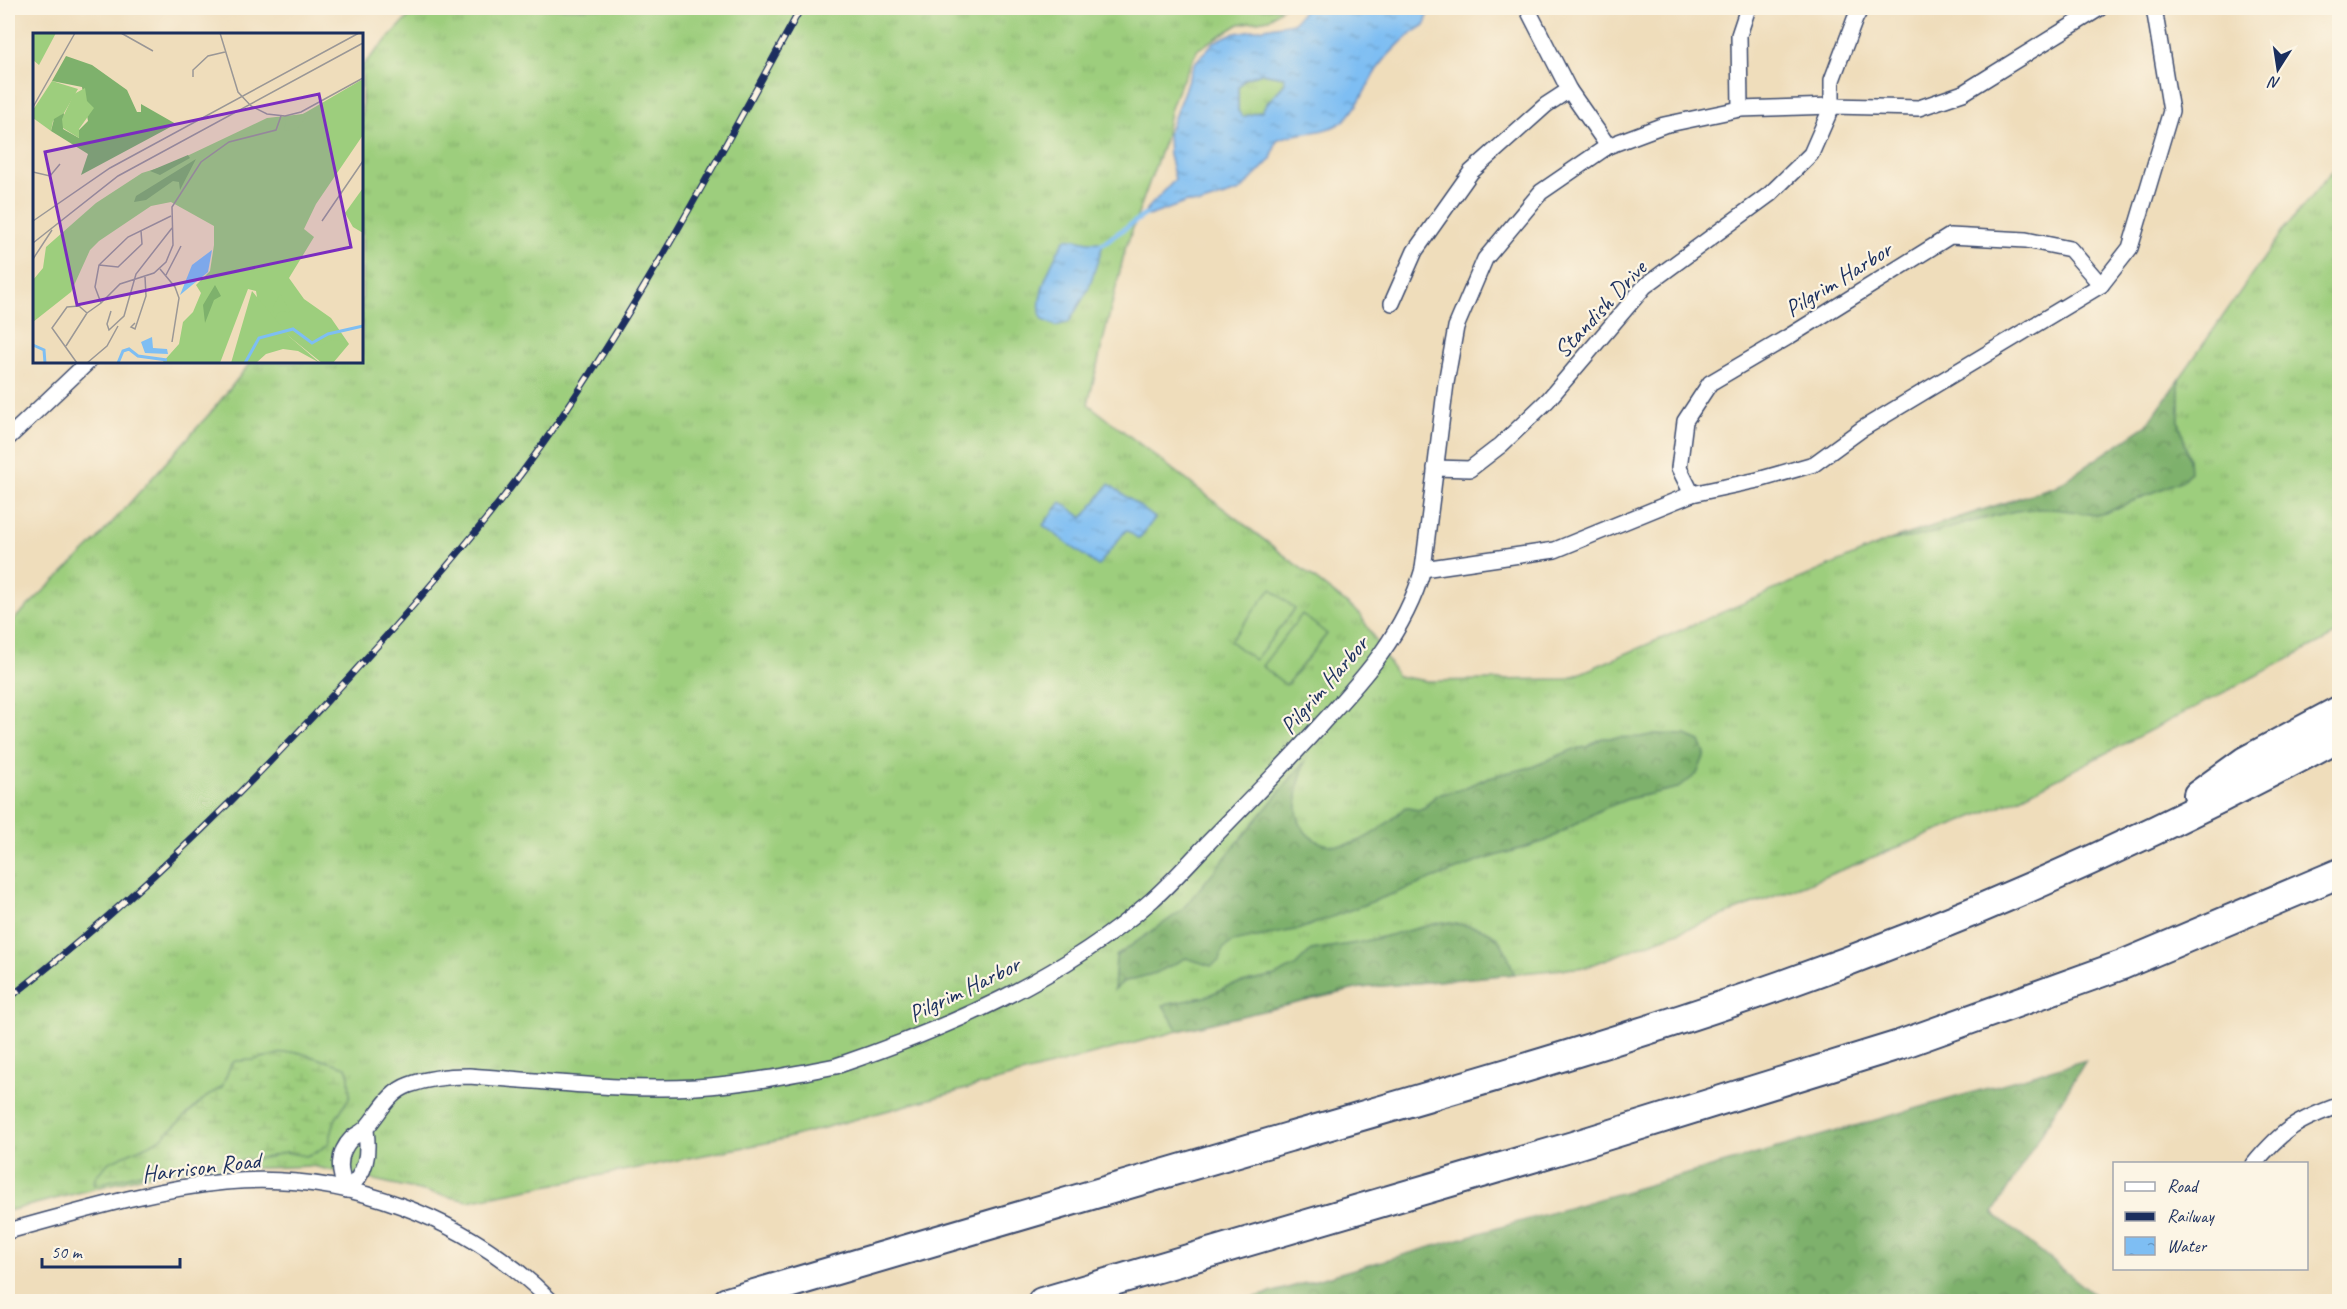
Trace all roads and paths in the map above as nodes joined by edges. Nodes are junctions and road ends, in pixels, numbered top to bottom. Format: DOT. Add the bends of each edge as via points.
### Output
graph roads {
  1 [pos="1527,8"];
  2 [pos="1748,8"];
  3 [pos="1861,8"];
  4 [pos="2100,8"];
  5 [pos="2154,8"];
  6 [pos="1569,90"];
  7 [pos="1832,106"];
  8 [pos="1740,109"];
  9 [pos="1608,146"];
  10 [pos="2102,285"];
  11 [pos="1392,303"];
  12 [pos="87,363"];
  13 [pos="8,438"];
  14 [pos="1436,468"];
  15 [pos="1692,494"];
  16 [pos="1423,569"];
  17 [pos="2340,710"];
  18 [pos="2340,736"];
  19 [pos="2169,823"];
  20 [pos="2340,873"];
  21 [pos="2340,1104"];
  22 [pos="366,1130"];
  23 [pos="2256,1162"];
  24 [pos="347,1190"];
  25 [pos="8,1231"];
  26 [pos="547,1296"];
  27 [pos="728,1302"];
  28 [pos="1042,1302"];
  1 -- 6 [label="street"];
  2 -- 8 [label="street" via="1739,35"];
  3 -- 7 [label="street" via="1832,80"];
  4 -- 7 [label="street, Pilgrim Harbor" via="1963,93 1919,108"];
  5 -- 10 [label="street" via="2171,111 2130,248"];
  6 -- 9 [label="street"];
  6 -- 11 [label="street" via="1546,105 1471,172 1415,251"];
  7 -- 8 [label="street, Pilgrim Harbor"];
  7 -- 14 [label="street, Standish Drive" via="1811,154 1770,194 1645,286 1548,400 1502,445 1470,469"];
  8 -- 9 [label="street, Pilgrim Harbor" via="1664,125"];
  9 -- 14 [label="street, Pilgrim Harbor" via="1541,192 1485,259 1456,327"];
  10 -- 15 [label="street" via="1862,429 1814,464"];
  10 -- 15 [label="street, Pilgrim Harbor" via="2070,249 2026,240 1950,236 1710,383 1685,421 1679,468"];
  12 -- 13 [label="street"];
  14 -- 16 [label="street, Pilgrim Harbor"];
  15 -- 16 [label="street" via="1555,550"];
  16 -- 22 [label="street, Pilgrim Harbor" via="1406,615 1372,669 1271,779 1153,899 1049,973 930,1033 836,1066 696,1087 627,1087 448,1076 398,1090"];
  17 -- 19 [label="highway" via="2229,771"];
  18 -- 19 [label="highway"];
  19 -- 27 [label="highway" via="1924,932 1706,1011 1568,1056"];
  20 -- 28 [label="highway" via="2122,965 1899,1045"];
  21 -- 23 [label="street" via="2306,1117 2274,1139"];
  22 -- 24 [label="street" via="368,1151 363,1171"];
  22 -- 24 [label="street, Pilgrim Harbor" via="351,1140 342,1156 340,1173"];
  24 -- 25 [label="street, Harrison Road" via="299,1182 225,1182 141,1196"];
  24 -- 26 [label="street, Harrison Road" via="402,1205 442,1223 499,1258"];
}
